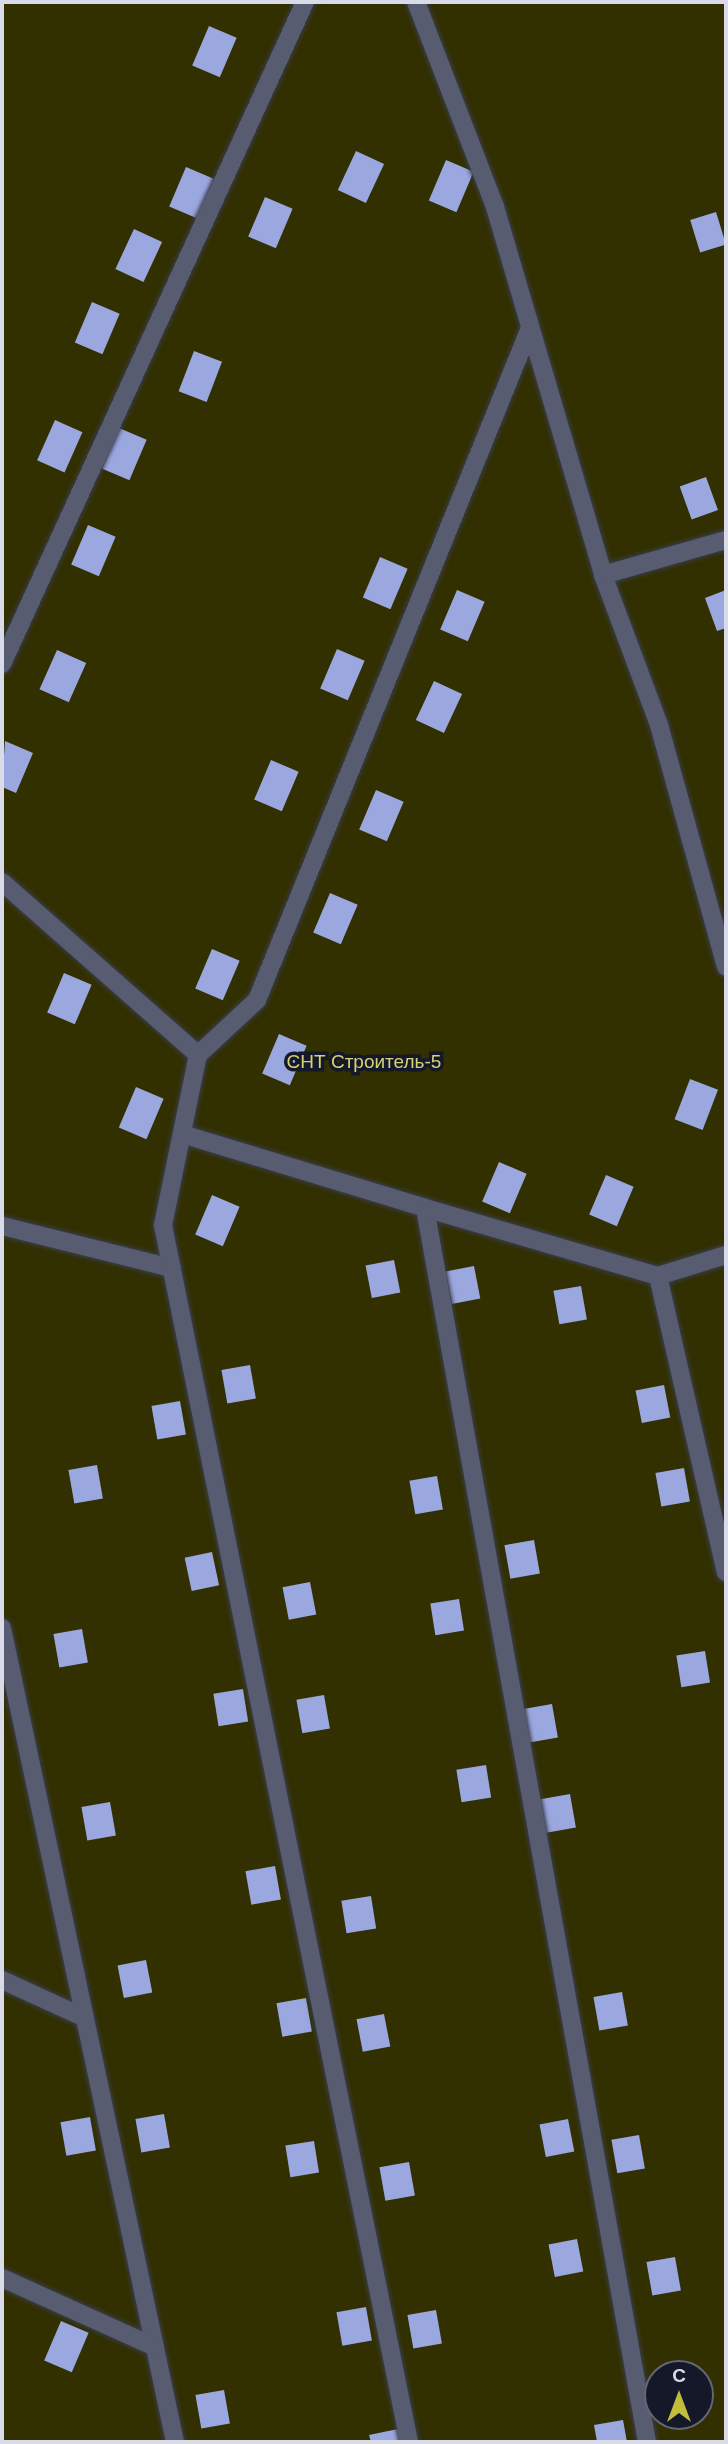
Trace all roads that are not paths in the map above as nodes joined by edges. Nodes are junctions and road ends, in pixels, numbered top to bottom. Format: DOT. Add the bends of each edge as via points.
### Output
graph roads {
  1 [pos="305,2"];
  2 [pos="416,2"];
  3 [pos="530,328"];
  4 [pos="726,540"];
  5 [pos="603,575"];
  6 [pos="2,664"];
  7 [pos="2,882"];
  8 [pos="726,967"];
  9 [pos="198,1055"];
  10 [pos="182,1133"];
  11 [pos="425,1208"];
  12 [pos="2,1226"];
  13 [pos="726,1255"];
  14 [pos="172,1268"];
  15 [pos="658,1276"];
  16 [pos="726,1572"];
  17 [pos="2,1628"];
  18 [pos="8,1684"];
  19 [pos="2,1980"];
  20 [pos="85,2018"];
  21 [pos="2,2278"];
  22 [pos="155,2347"];
  23 [pos="175,2442"];
  24 [pos="409,2442"];
  25 [pos="647,2442"];
  1 -- 6 [label="street"];
  2 -- 3 [label="street" via="495,207"];
  3 -- 5 [label="street"];
  3 -- 9 [label="street" via="257,1000"];
  4 -- 5 [label="street"];
  5 -- 8 [label="street" via="659,725"];
  7 -- 9 [label="street"];
  9 -- 10 [label="street"];
  10 -- 11 [label="street"];
  10 -- 14 [label="street" via="163,1226"];
  11 -- 15 [label="street"];
  11 -- 25 [label="street"];
  12 -- 14 [label="street"];
  13 -- 15 [label="street"];
  14 -- 24 [label="street"];
  15 -- 16 [label="street"];
  17 -- 18 [label="street"];
  18 -- 20 [label="street"];
  19 -- 20 [label="street"];
  20 -- 22 [label="street"];
  21 -- 22 [label="street"];
  22 -- 23 [label="street"];
}
